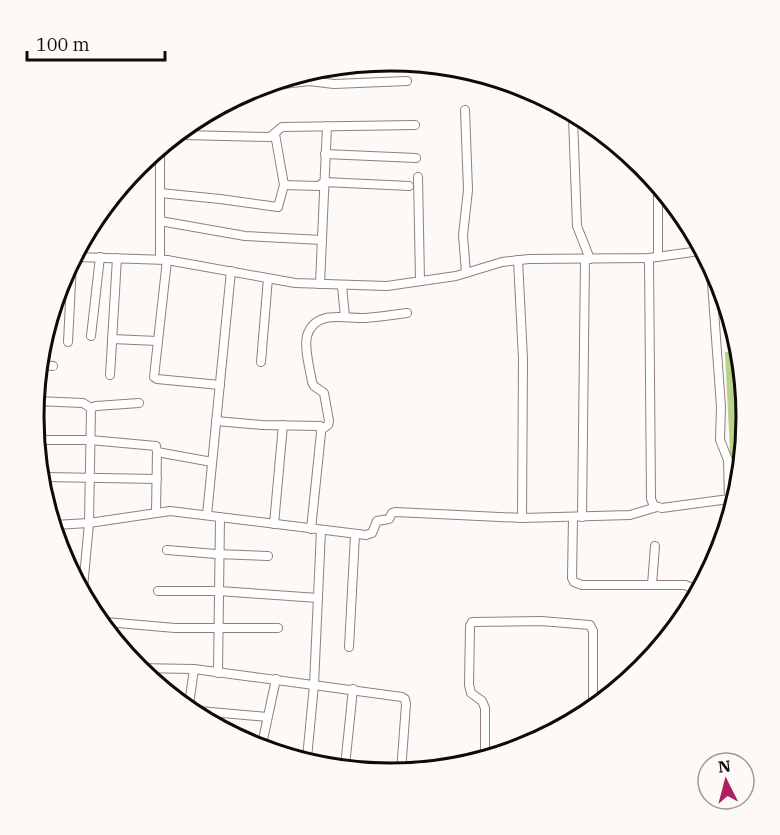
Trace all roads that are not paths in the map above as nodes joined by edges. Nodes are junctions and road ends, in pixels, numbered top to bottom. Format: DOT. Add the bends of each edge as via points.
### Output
graph roads {
  1 [pos="314,80"];
  2 [pos="407,81"];
  3 [pos="465,110"];
  4 [pos="573,123"];
  5 [pos="415,124"];
  6 [pos="327,126"];
  7 [pos="275,134"];
  8 [pos="189,135"];
  9 [pos="325,154"];
  10 [pos="416,158"];
  11 [pos="160,159"];
  12 [pos="418,177"];
  13 [pos="324,182"];
  14 [pos="284,185"];
  15 [pos="409,186"];
  16 [pos="160,193"];
  17 [pos="658,198"];
  18 [pos="160,221"];
  19 [pos="322,240"];
  20 [pos="694,252"];
  21 [pos="83,257"];
  22 [pos="100,257"];
  23 [pos="658,257"];
  24 [pos="117,258"];
  25 [pos="650,258"];
  26 [pos="163,259"];
  27 [pos="587,259"];
  28 [pos="518,260"];
  29 [pos="231,271"];
  30 [pos="466,273"];
  31 [pos="268,278"];
  32 [pos="420,281"];
  33 [pos="71,283"];
  34 [pos="320,284"];
  35 [pos="342,285"];
  36 [pos="713,292"];
  37 [pos="407,313"];
  38 [pos="345,317"];
  39 [pos="92,336"];
  40 [pos="112,339"];
  41 [pos="157,341"];
  42 [pos="68,342"];
  43 [pos="261,362"];
  44 [pos="47,365"];
  45 [pos="53,366"];
  46 [pos="110,375"];
  47 [pos="220,385"];
  48 [pos="44,401"];
  49 [pos="139,403"];
  50 [pos="91,408"];
  51 [pos="216,421"];
  52 [pos="283,425"];
  53 [pos="321,430"];
  54 [pos="44,440"];
  55 [pos="90,440"];
  56 [pos="157,452"];
  57 [pos="212,462"];
  58 [pos="49,477"];
  59 [pos="90,477"];
  60 [pos="157,479"];
  61 [pos="729,488"];
  62 [pos="726,502"];
  63 [pos="657,507"];
  64 [pos="156,512"];
  65 [pos="207,515"];
  66 [pos="220,517"];
  67 [pos="573,517"];
  68 [pos="582,517"];
  69 [pos="522,518"];
  70 [pos="89,523"];
  71 [pos="274,524"];
  72 [pos="61,525"];
  73 [pos="311,529"];
  74 [pos="321,531"];
  75 [pos="355,535"];
  76 [pos="655,546"];
  77 [pos="167,550"];
  78 [pos="219,554"];
  79 [pos="268,556"];
  80 [pos="84,580"];
  81 [pos="652,585"];
  82 [pos="691,589"];
  83 [pos="158,591"];
  84 [pos="219,591"];
  85 [pos="318,598"];
  86 [pos="111,622"];
  87 [pos="219,627"];
  88 [pos="278,628"];
  89 [pos="349,647"];
  90 [pos="151,668"];
  91 [pos="194,669"];
  92 [pos="218,673"];
  93 [pos="276,679"];
  94 [pos="314,685"];
  95 [pos="353,689"];
  96 [pos="593,698"];
  97 [pos="190,700"];
  98 [pos="206,712"];
  99 [pos="267,717"];
  100 [pos="263,740"];
  101 [pos="486,750"];
  102 [pos="307,754"];
  103 [pos="346,761"];
  104 [pos="401,764"];
  1 -- 2 [label="street" via="334,84"];
  3 -- 30 [label="street"];
  4 -- 27 [label="street" via="577,226"];
  5 -- 6 [label="street"];
  6 -- 7 [label="street" via="282,127"];
  6 -- 9 [label="street"];
  7 -- 8 [label="street"];
  7 -- 14 [label="street"];
  9 -- 10 [label="street"];
  9 -- 13 [label="street"];
  11 -- 16 [label="street"];
  12 -- 32 [label="street"];
  13 -- 14 [label="street" via="319,186"];
  13 -- 15 [label="street"];
  13 -- 19 [label="street"];
  14 -- 16 [label="street" via="278,207 273,208"];
  16 -- 18 [label="street"];
  17 -- 23 [label="street"];
  18 -- 19 [label="street" via="245,236"];
  18 -- 26 [label="street"];
  19 -- 34 [label="street"];
  20 -- 23 [label="street"];
  21 -- 22 [label="street"];
  22 -- 24 [label="street"];
  22 -- 39 [label="street"];
  23 -- 25 [label="street"];
  24 -- 26 [label="street"];
  24 -- 40 [label="street"];
  25 -- 27 [label="street"];
  25 -- 63 [label="street" via="651,498"];
  26 -- 29 [label="street"];
  26 -- 41 [label="street"];
  27 -- 28 [label="street"];
  27 -- 68 [label="street"];
  28 -- 30 [label="street"];
  28 -- 69 [label="street" via="523,359"];
  29 -- 31 [label="street"];
  29 -- 47 [label="street"];
  30 -- 32 [label="street"];
  31 -- 34 [label="street"];
  31 -- 43 [label="street"];
  32 -- 35 [label="street" via="387,286"];
  33 -- 42 [label="street"];
  34 -- 35 [label="street"];
  35 -- 38 [label="street"];
  36 -- 61 [label="street" via="720,440 728,456"];
  37 -- 38 [label="street"];
  38 -- 53 [label="street" via="320,321 312,326 307,338 313,385 325,394 329,423"];
  40 -- 41 [label="street"];
  40 -- 46 [label="street"];
  41 -- 47 [label="street" via="155,379"];
  44 -- 45 [label="street"];
  47 -- 51 [label="street"];
  48 -- 50 [label="street" via="83,403"];
  49 -- 50 [label="street"];
  50 -- 55 [label="street"];
  51 -- 52 [label="street"];
  51 -- 57 [label="street"];
  52 -- 53 [label="street" via="316,425"];
  52 -- 71 [label="street"];
  53 -- 73 [label="street"];
  54 -- 55 [label="street"];
  55 -- 56 [label="street" via="152,445"];
  55 -- 59 [label="street"];
  56 -- 57 [label="street"];
  56 -- 60 [label="street"];
  57 -- 65 [label="street"];
  58 -- 59 [label="street"];
  59 -- 60 [label="street"];
  59 -- 70 [label="street"];
  60 -- 64 [label="street"];
  62 -- 63 [label="street"];
  63 -- 68 [label="street" via="630,515"];
  64 -- 65 [label="street"];
  64 -- 70 [label="street"];
  65 -- 66 [label="street"];
  66 -- 71 [label="street"];
  66 -- 78 [label="street"];
  67 -- 68 [label="street"];
  67 -- 69 [label="street"];
  67 -- 81 [label="street" via="574,582"];
  69 -- 75 [label="street" via="395,512 388,519 377,520 372,533"];
  70 -- 72 [label="street"];
  70 -- 80 [label="street"];
  71 -- 73 [label="street"];
  73 -- 74 [label="street"];
  74 -- 75 [label="street"];
  74 -- 85 [label="street"];
  75 -- 89 [label="street"];
  76 -- 81 [label="street"];
  77 -- 78 [label="street"];
  78 -- 79 [label="street"];
  78 -- 84 [label="street"];
  81 -- 82 [label="street" via="685,585"];
  83 -- 84 [label="street"];
  84 -- 85 [label="street"];
  84 -- 87 [label="street"];
  85 -- 94 [label="street"];
  86 -- 87 [label="street"];
  87 -- 88 [label="street"];
  87 -- 92 [label="street"];
  90 -- 91 [label="street"];
  91 -- 92 [label="street"];
  91 -- 97 [label="street"];
  92 -- 93 [label="street"];
  93 -- 94 [label="street"];
  93 -- 99 [label="street"];
  94 -- 95 [label="street"];
  94 -- 102 [label="street"];
  95 -- 103 [label="street"];
  95 -- 104 [label="street" via="405,699"];
  96 -- 101 [label="street" via="590,625 472,622 470,686 471,693 485,708"];
  98 -- 99 [label="street"];
  99 -- 100 [label="street"];
}
